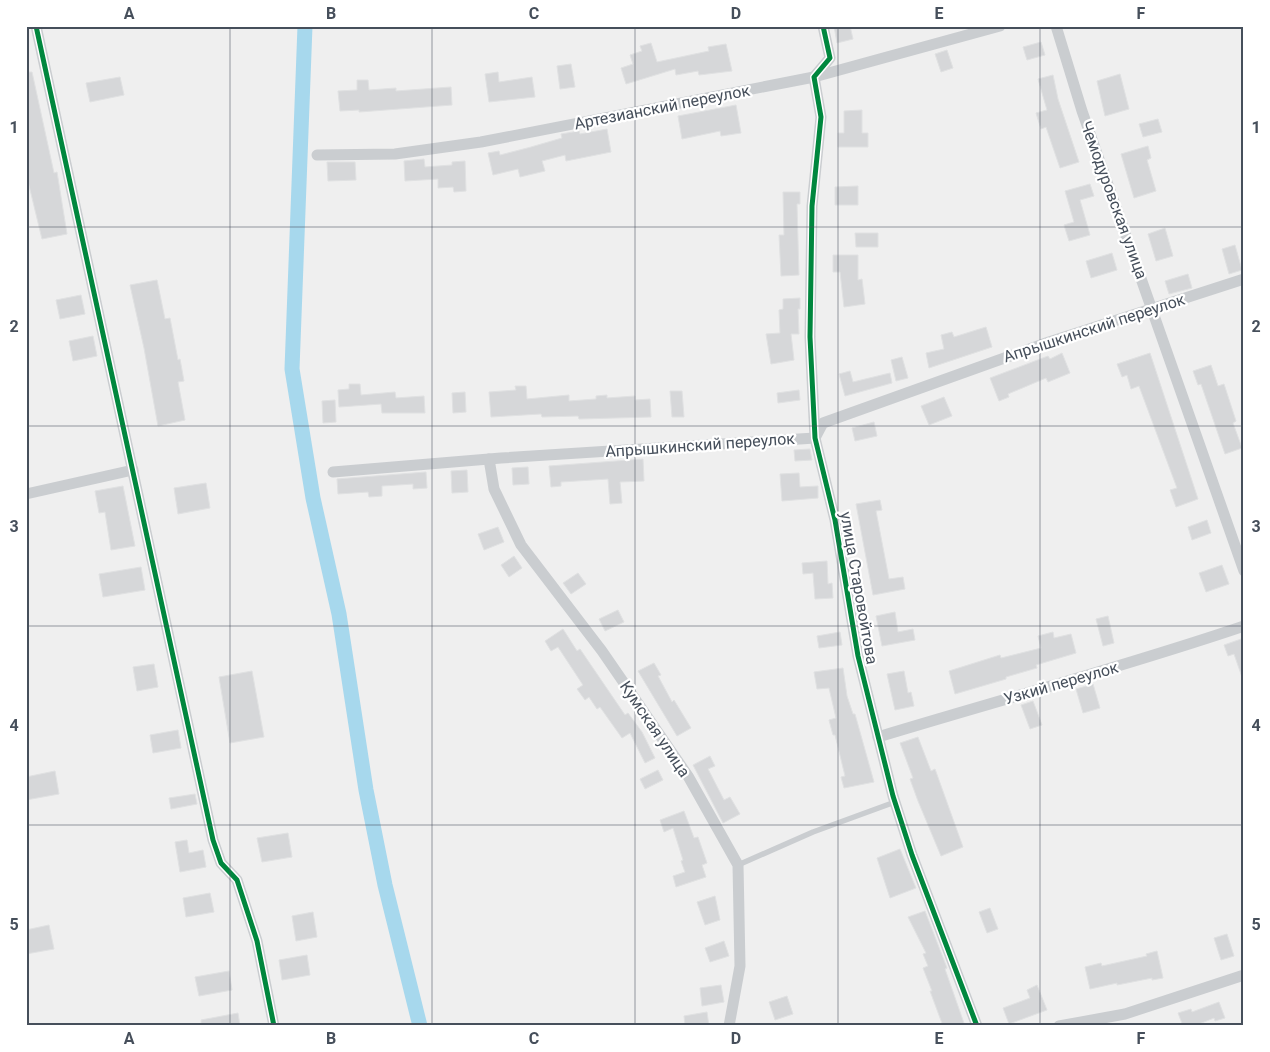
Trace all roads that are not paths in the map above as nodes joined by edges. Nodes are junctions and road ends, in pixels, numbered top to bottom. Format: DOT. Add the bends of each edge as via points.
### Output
graph roads {
  1 [pos="36,26"];
  2 [pos="823,26"];
  3 [pos="1000,26"];
  4 [pos="1056,26"];
  5 [pos="814,77"];
  6 [pos="317,155"];
  7 [pos="1244,278"];
  8 [pos="1153,309"];
  9 [pos="815,438"];
  10 [pos="489,459"];
  11 [pos="133,470"];
  12 [pos="333,472"];
  13 [pos="26,494"];
  14 [pos="1244,571"];
  15 [pos="1244,626"];
  16 [pos="878,737"];
  17 [pos="895,802"];
  18 [pos="738,865"];
  19 [pos="1244,975"];
  20 [pos="274,1026"];
  21 [pos="729,1026"];
  22 [pos="977,1026"];
  23 [pos="1059,1026"];
  1 -- 11 [label="street"];
  2 -- 5 [label="street" via="830,58"];
  3 -- 5 [label="street, Артезианский переулок"];
  4 -- 8 [label="street, Чемодуровская улица" via="1082,111"];
  5 -- 6 [label="street, Артезианский переулок" via="472,143 395,154"];
  5 -- 9 [label="street, улица Старовойтова" via="821,117 812,206 810,337"];
  7 -- 8 [label="street, Апрышкинский переулок"];
  8 -- 9 [label="street, Апрышкинский переулок" via="1049,342 823,423"];
  8 -- 14 [label="street, Чемодуровская улица"];
  9 -- 10 [label="street, Апрышкинский переулок"];
  9 -- 16 [label="street, улица Старовойтова" via="835,520 858,656"];
  10 -- 12 [label="street, Апрышкинский переулок"];
  10 -- 18 [label="street, Кумская улица" via="494,489 521,545 602,651 672,753"];
  11 -- 13 [label="street"];
  11 -- 20 [label="street" via="213,840 221,863 237,880 257,941"];
  15 -- 16 [label="street, Узкий переулок" via="1142,660"];
  16 -- 17 [label="street, улица Старовойтова"];
  17 -- 18 [label="lane" via="813,832"];
  17 -- 22 [label="street, улица Старовойтова"];
  18 -- 21 [label="street, Кумская улица" via="740,966"];
  19 -- 23 [label="street" via="1125,1014"];
}
